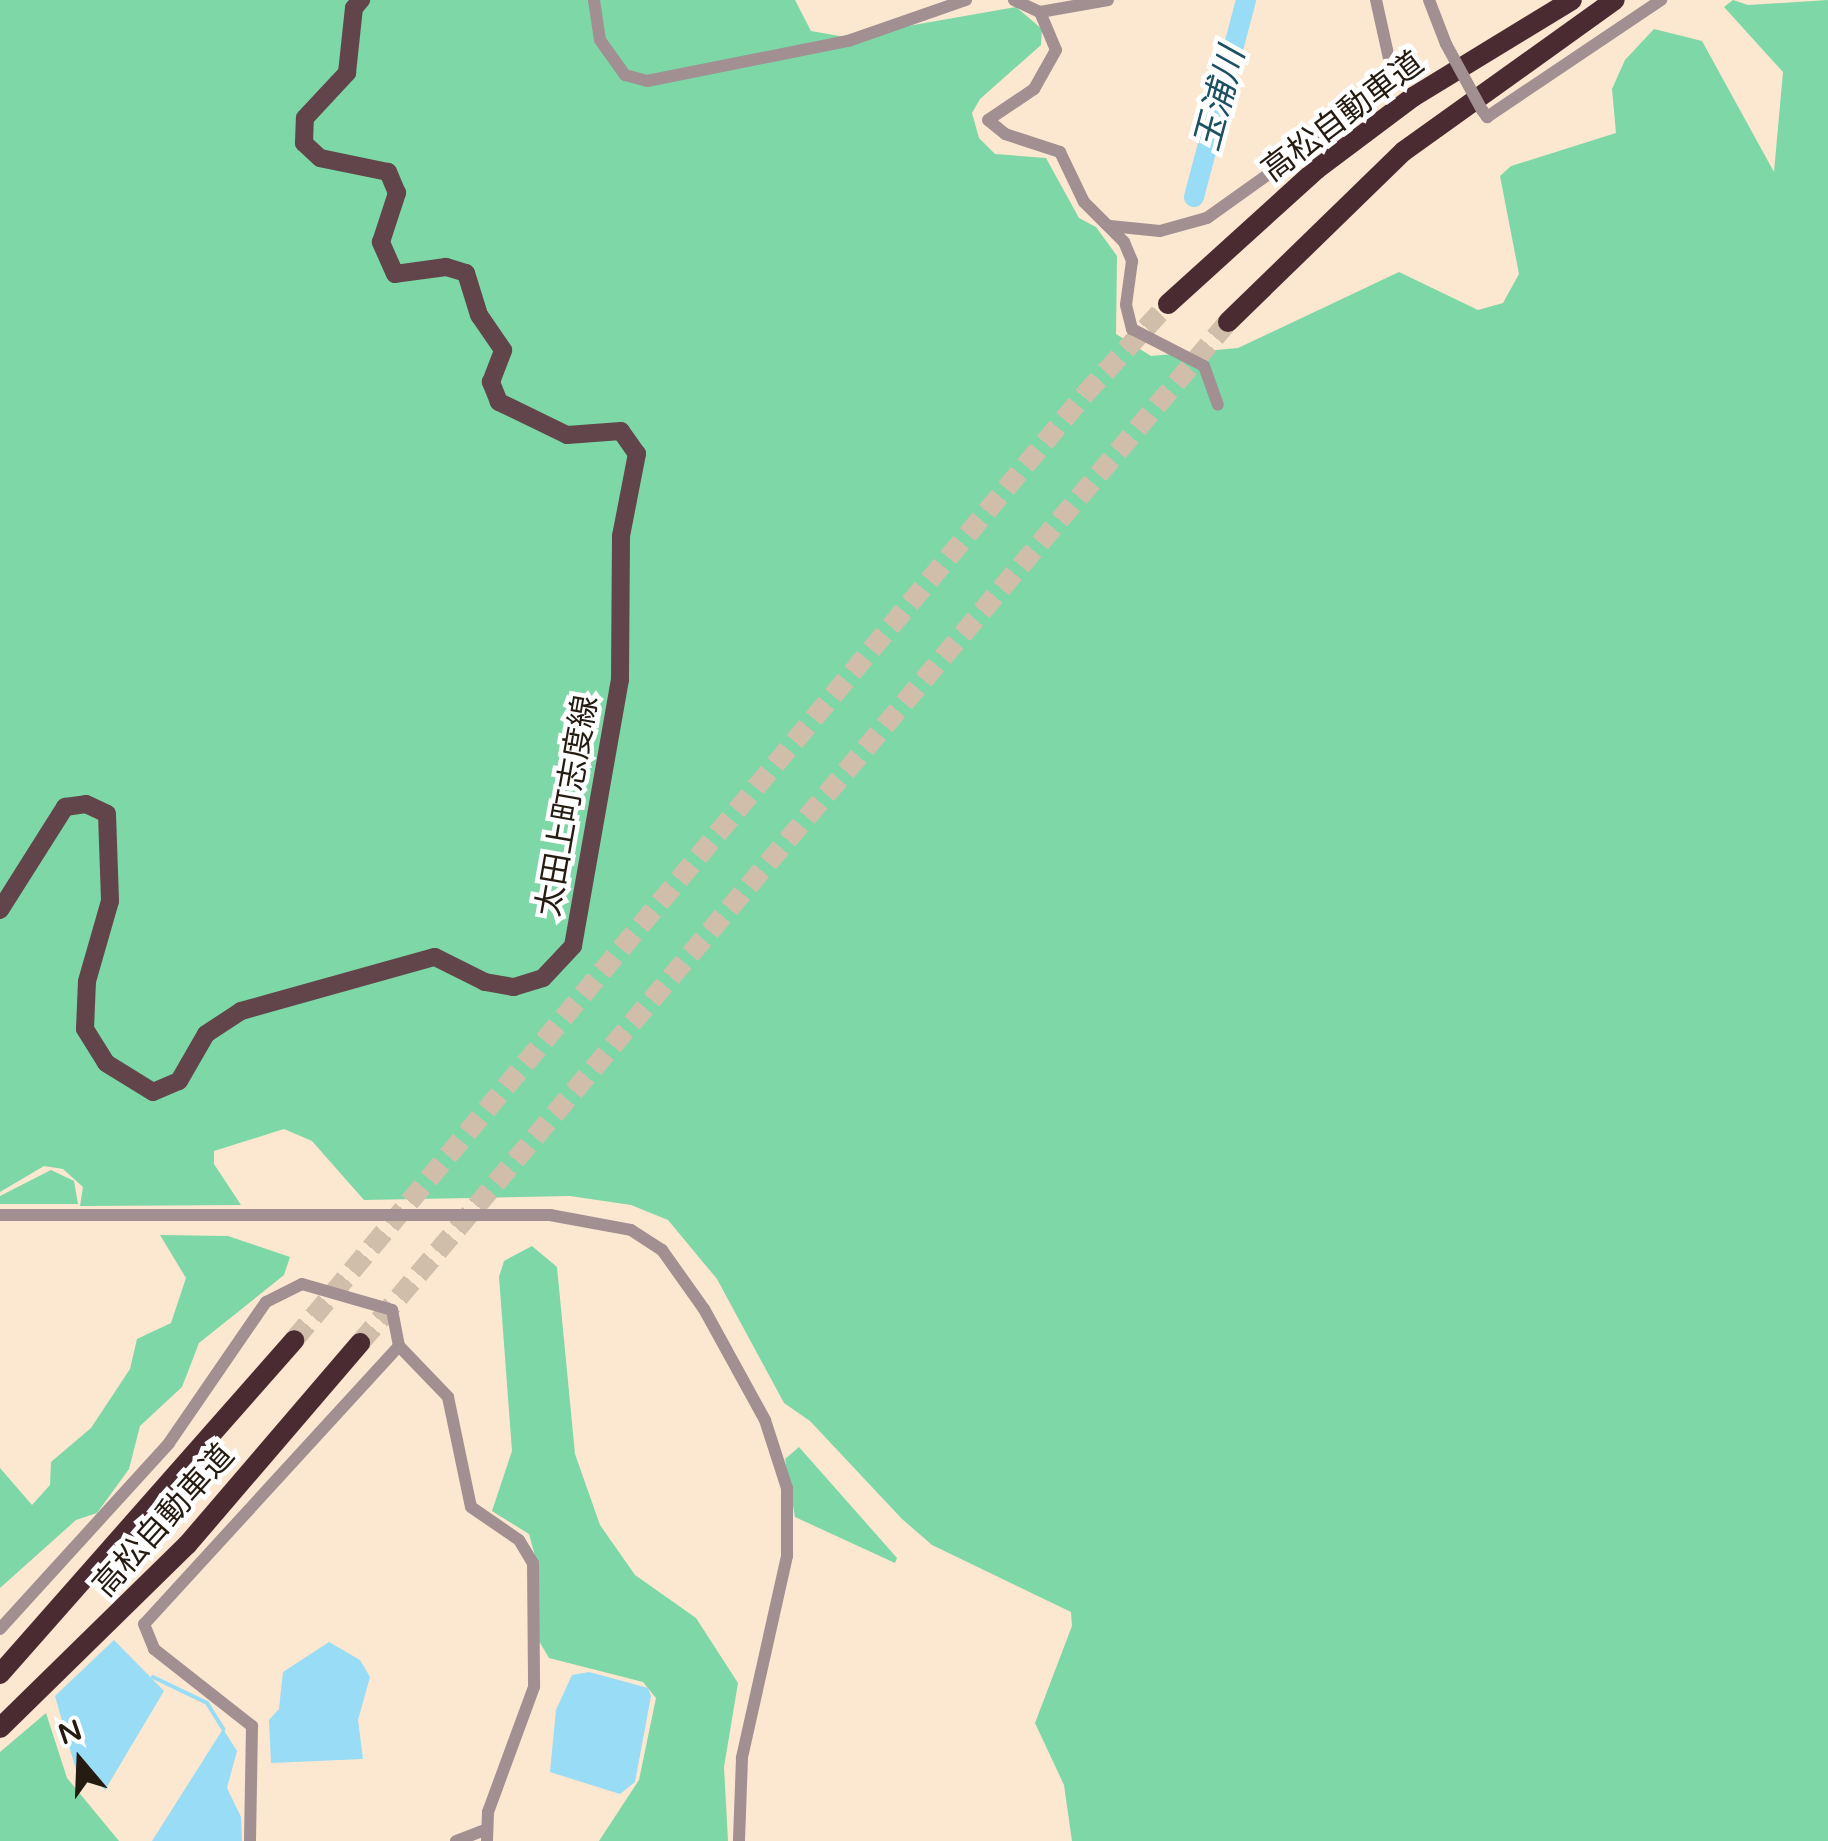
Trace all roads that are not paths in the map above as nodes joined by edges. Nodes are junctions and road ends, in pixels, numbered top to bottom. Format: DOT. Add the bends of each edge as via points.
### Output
graph roads {
  1 [pos="361,0"];
  2 [pos="594,0"];
  3 [pos="966,0"];
  4 [pos="1014,0"];
  5 [pos="1108,0"];
  6 [pos="1376,0"];
  7 [pos="1429,0"];
  8 [pos="1572,0"];
  9 [pos="1615,0"];
  10 [pos="1661,0"];
  11 [pos="1040,12"];
  12 [pos="1110,226"];
  13 [pos="1168,304"];
  14 [pos="1228,322"];
  15 [pos="1218,405"];
  16 [pos="0,910"];
  17 [pos="0,1215"];
  18 [pos="294,1340"];
  19 [pos="360,1343"];
  20 [pos="399,1346"];
  21 [pos="0,1629"];
  22 [pos="0,1674"];
  23 [pos="0,1728"];
  24 [pos="485,1836"];
  25 [pos="250,1841"];
  26 [pos="456,1841"];
  27 [pos="739,1841"];
  1 -- 16 [label="main road, 太田上町志度線" via="354,8 347,73 305,118 304,142 333,163 388,172 397,193 381,242 395,274 446,268 466,273 479,315 503,350 491,382 499,402 567,434 620,430 637,454 621,536 620,680 573,946 543,978 514,987 485,982 435,957 241,1011 206,1034 179,1081 153,1092 106,1063 85,1029 86,981 110,901 106,814 86,804 65,806"];
  2 -- 3 [label="street" via="600,40 626,75 647,81 848,41"];
  4 -- 11 [label="street"];
  5 -- 11 [label="street"];
  6 -- 12 [label="street" via="1390,64 1333,128 1207,218 1160,231"];
  7 -- 10 [label="street, bridge" via="1484,113"];
  8 -- 13 [label="highway, 高松自動車道" via="1397,109 1317,169"];
  9 -- 14 [label="highway, 高松自動車道" via="1404,151"];
  11 -- 12 [label="street" via="1055,37 1050,70 988,120 1006,134 1060,152 1084,202"];
  12 -- 15 [label="street" via="1132,261 1126,306 1132,328 1204,366"];
  17 -- 27 [label="street" via="561,1216 632,1230 662,1250 704,1308 765,1420 787,1488 787,1556 742,1758"];
  18 -- 22 [label="highway, 高松自動車道"];
  19 -- 23 [label="highway, 高松自動車道" via="187,1545"];
  20 -- 21 [label="street" via="396,1320 380,1304 302,1284 284,1288 266,1302 144,1473"];
  20 -- 24 [label="street" via="448,1397 471,1507 519,1540 533,1563 534,1687"];
  20 -- 25 [label="street" via="144,1624 154,1650 252,1726"];
  24 -- 26 [label="street"];
}
